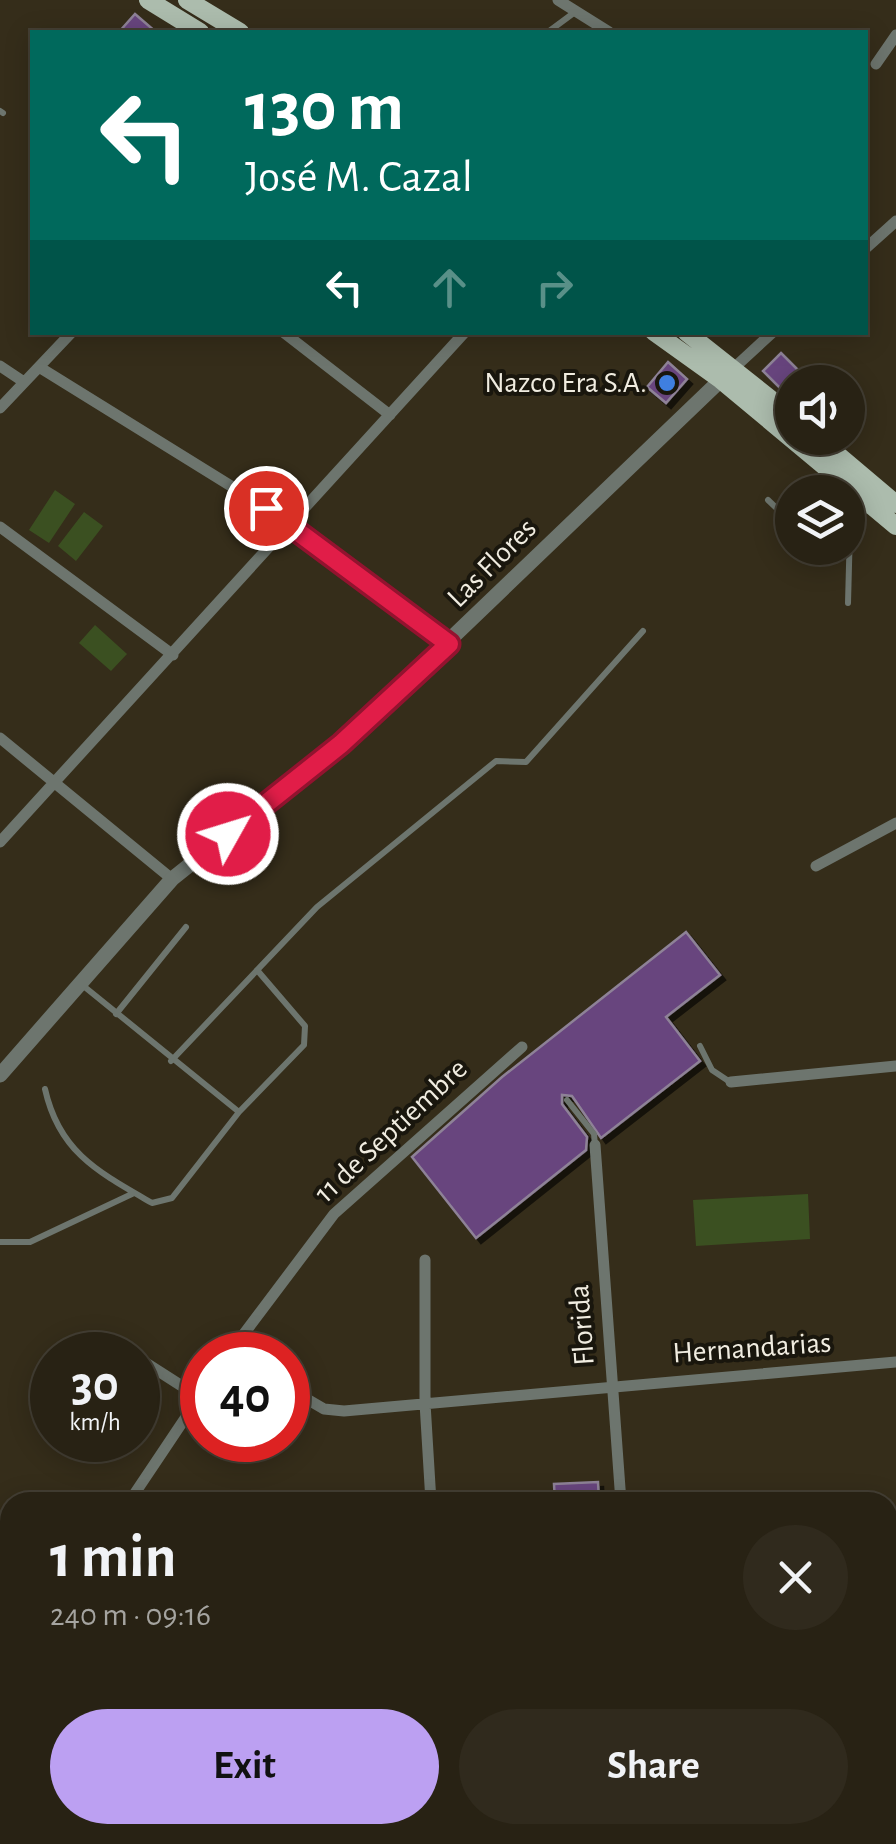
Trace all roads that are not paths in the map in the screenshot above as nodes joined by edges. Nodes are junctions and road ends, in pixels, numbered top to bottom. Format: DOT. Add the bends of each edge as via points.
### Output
graph roads {
  1 [pos="148,0"];
  2 [pos="187,0"];
  3 [pos="558,0"];
  4 [pos="576,11"];
  5 [pos="197,30"];
  6 [pos="237,30"];
  7 [pos="551,30"];
  8 [pos="606,30"];
  9 [pos="896,36"];
  10 [pos="876,64"];
  11 [pos="896,221"];
  12 [pos="868,246"];
  13 [pos="69,335"];
  14 [pos="287,335"];
  15 [pos="462,335"];
  16 [pos="659,335"];
  17 [pos="689,335"];
  18 [pos="770,335"];
  19 [pos="0,366"];
  20 [pos="39,367"];
  21 [pos="728,373"];
  22 [pos="24,382"];
  23 [pos="775,405"];
  24 [pos="0,408"];
  25 [pos="390,414"];
  26 [pos="838,455"];
  27 [pos="768,500"];
  28 [pos="896,504"];
  29 [pos="871,505"];
  30 [pos="775,507"];
  31 [pos="865,511"];
  32 [pos="294,525"];
  33 [pos="896,526"];
  34 [pos="0,527"];
  35 [pos="849,565"];
  36 [pos="848,603"];
  37 [pos="643,631"];
  38 [pos="449,644"];
  39 [pos="173,655"];
  40 [pos="0,738"];
  41 [pos="52,784"];
  42 [pos="896,822"];
  43 [pos="0,842"];
  44 [pos="816,866"];
  45 [pos="172,879"];
  46 [pos="186,927"];
  47 [pos="257,970"];
  48 [pos="80,984"];
  49 [pos="116,1014"];
  50 [pos="522,1046"];
  51 [pos="700,1046"];
  52 [pos="171,1061"];
  53 [pos="896,1066"];
  54 [pos="0,1074"];
  55 [pos="730,1082"];
  56 [pos="45,1089"];
  57 [pos="567,1100"];
  58 [pos="239,1112"];
  59 [pos="595,1145"];
  60 [pos="134,1192"];
  61 [pos="0,1242"];
  62 [pos="425,1260"];
  63 [pos="247,1332"];
  64 [pos="896,1362"];
  65 [pos="612,1384"];
  66 [pos="310,1400"];
  67 [pos="424,1403"];
  68 [pos="180,1426"];
  69 [pos="135,1492"];
  70 [pos="430,1492"];
  71 [pos="620,1492"];
  1 -- 5 [label="main road"];
  2 -- 6 [label="main road"];
  3 -- 4 [label="street"];
  4 -- 7 [label="lane"];
  4 -- 8 [label="street"];
  9 -- 10 [label="street"];
  11 -- 12 [label="street"];
  13 -- 20 [label="street"];
  14 -- 25 [label="street"];
  15 -- 25 [label="street"];
  16 -- 21 [label="main road"];
  17 -- 21 [label="main road"];
  18 -- 21 [label="street"];
  19 -- 22 [label="street"];
  20 -- 22 [label="street"];
  20 -- 32 [label="street"];
  21 -- 23 [label="main road"];
  21 -- 29 [label="main road"];
  21 -- 38 [label="street, Las Flores"];
  22 -- 24 [label="street"];
  25 -- 32 [label="street"];
  26 -- 28 [label="main road"];
  27 -- 30 [label="lane"];
  29 -- 31 [label="lane"];
  29 -- 33 [label="main road"];
  32 -- 38 [label="street"];
  32 -- 39 [label="street"];
  34 -- 39 [label="street"];
  35 -- 36 [label="lane"];
  37 -- 47 [label="lane" via="526,762 496,761 318,907"];
  38 -- 45 [label="street, Las Flores" via="341,744"];
  39 -- 41 [label="street"];
  40 -- 41 [label="street"];
  41 -- 43 [label="street"];
  41 -- 45 [label="street"];
  42 -- 44 [label="street"];
  45 -- 48 [label="street, Las Flores"];
  46 -- 49 [label="lane"];
  47 -- 52 [label="lane"];
  47 -- 58 [label="lane" via="306,1026 306,1036"];
  48 -- 49 [label="lane"];
  48 -- 54 [label="street, Las Flores"];
  49 -- 52 [label="lane"];
  50 -- 63 [label="street, 11 de Septiembre" via="334,1214"];
  51 -- 55 [label="lane" via="712,1070"];
  52 -- 58 [label="lane"];
  53 -- 55 [label="street"];
  56 -- 60 [label="lane" via="53,1124 78,1155"];
  57 -- 59 [label="lane"];
  58 -- 60 [label="lane" via="172,1198 152,1203"];
  59 -- 65 [label="street, Florida"];
  60 -- 61 [label="lane" via="30,1242"];
  62 -- 67 [label="street"];
  64 -- 65 [label="street, Hernandarias"];
  65 -- 67 [label="street, Hernandarias"];
  65 -- 71 [label="street, Florida"];
  66 -- 67 [label="street, Hernandarias" via="344,1411"];
  67 -- 70 [label="street"];
  68 -- 69 [label="street"];
}
